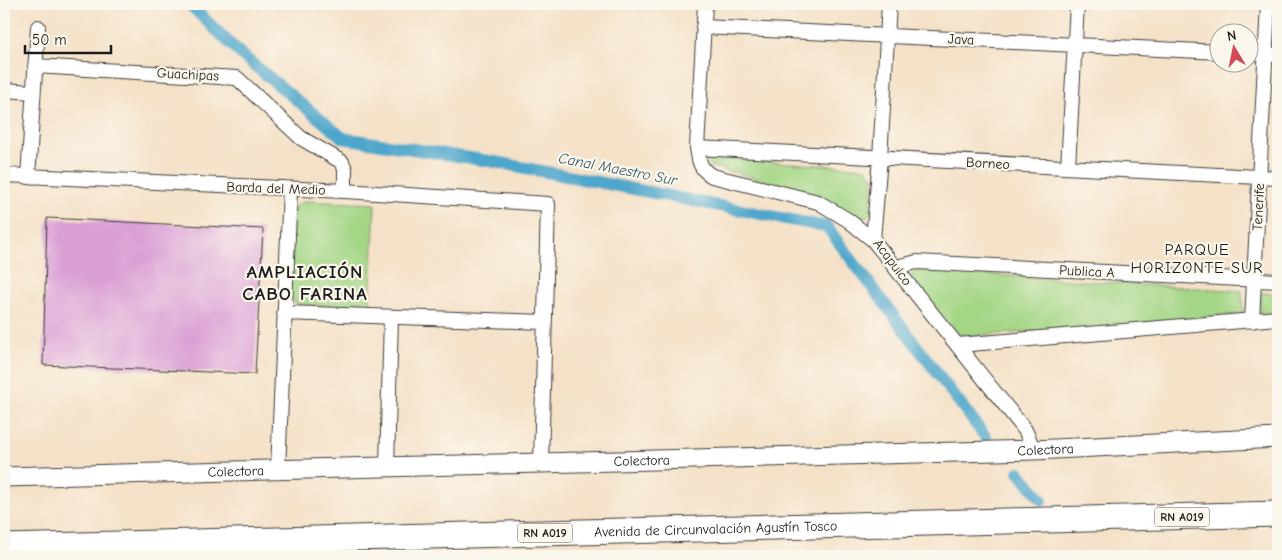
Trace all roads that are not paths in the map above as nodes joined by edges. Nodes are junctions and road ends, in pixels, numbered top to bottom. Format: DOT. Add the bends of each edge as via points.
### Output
graph roads {
  1 [pos="705,4"];
  2 [pos="889,4"];
  3 [pos="1077,4"];
  4 [pos="1268,4"];
  5 [pos="38,27"];
  6 [pos="703,27"];
  7 [pos="887,36"];
  8 [pos="1075,45"];
  9 [pos="1210,52"];
  10 [pos="1272,54"];
  11 [pos="35,66"];
  12 [pos="4,90"];
  13 [pos="33,92"];
  14 [pos="697,148"];
  15 [pos="880,158"];
  16 [pos="1068,167"];
  17 [pos="4,175"];
  18 [pos="28,176"];
  19 [pos="1260,177"];
  20 [pos="1278,178"];
  21 [pos="290,189"];
  22 [pos="345,191"];
  23 [pos="873,240"];
  24 [pos="896,267"];
  25 [pos="1254,280"];
  26 [pos="1278,281"];
  27 [pos="284,313"];
  28 [pos="392,317"];
  29 [pos="1278,318"];
  30 [pos="1252,321"];
  31 [pos="545,322"];
  32 [pos="958,345"];
  33 [pos="1278,438"];
  34 [pos="1025,450"];
  35 [pos="541,463"];
  36 [pos="387,467"];
  37 [pos="278,470"];
  38 [pos="4,477"];
  39 [pos="1278,507"];
  40 [pos="1278,514"];
  41 [pos="1168,517"];
  42 [pos="4,547"];
  1 -- 6 [label="street"];
  2 -- 7 [label="street, Acapulco"];
  3 -- 8 [label="street"];
  4 -- 10 [label="street, Tenerife"];
  5 -- 11 [label="street"];
  6 -- 7 [label="street, Java"];
  6 -- 14 [label="street"];
  7 -- 8 [label="street, Java"];
  7 -- 15 [label="street, Acapulco"];
  8 -- 9 [label="street, Java"];
  8 -- 16 [label="street"];
  10 -- 19 [label="street, Tenerife"];
  11 -- 13 [label="street"];
  11 -- 22 [label="street, Guachipas" via="237,78 301,138 342,162"];
  12 -- 13 [label="street"];
  13 -- 18 [label="street"];
  14 -- 15 [label="street, Borneo"];
  14 -- 23 [label="street" via="699,163 712,176 818,202"];
  15 -- 16 [label="street, Borneo"];
  15 -- 23 [label="street, Acapulco"];
  16 -- 19 [label="street, Borneo"];
  17 -- 18 [label="street, Barda del Medio"];
  18 -- 21 [label="street, Barda del Medio"];
  19 -- 20 [label="street, Borneo"];
  19 -- 25 [label="street, Tenerife"];
  21 -- 22 [label="street, Barda del Medio"];
  21 -- 27 [label="street"];
  22 -- 31 [label="street, Barda del Medio" via="548,204"];
  23 -- 24 [label="street, Acapulco"];
  24 -- 25 [label="street, Publica A" via="917,262"];
  24 -- 32 [label="street, Acapulco"];
  25 -- 26 [label="street, Publica A"];
  25 -- 30 [label="street, Tenerife"];
  27 -- 28 [label="street"];
  27 -- 37 [label="street"];
  28 -- 31 [label="street"];
  28 -- 36 [label="street"];
  29 -- 30 [label="street"];
  30 -- 32 [label="street"];
  31 -- 35 [label="street"];
  32 -- 34 [label="street, Acapulco" via="1025,430"];
  33 -- 34 [label="street, Colectora"];
  34 -- 35 [label="street, Colectora"];
  35 -- 36 [label="street, Colectora"];
  36 -- 37 [label="street, Colectora"];
  37 -- 38 [label="street, Colectora"];
  39 -- 41 [label="highway"];
  40 -- 41 [label="highway, Avenida de Circunvalación Agustín Tosco / RN A019"];
  41 -- 42 [label="highway, Avenida de Circunvalación Agustín Tosco / RN A019"];
}
